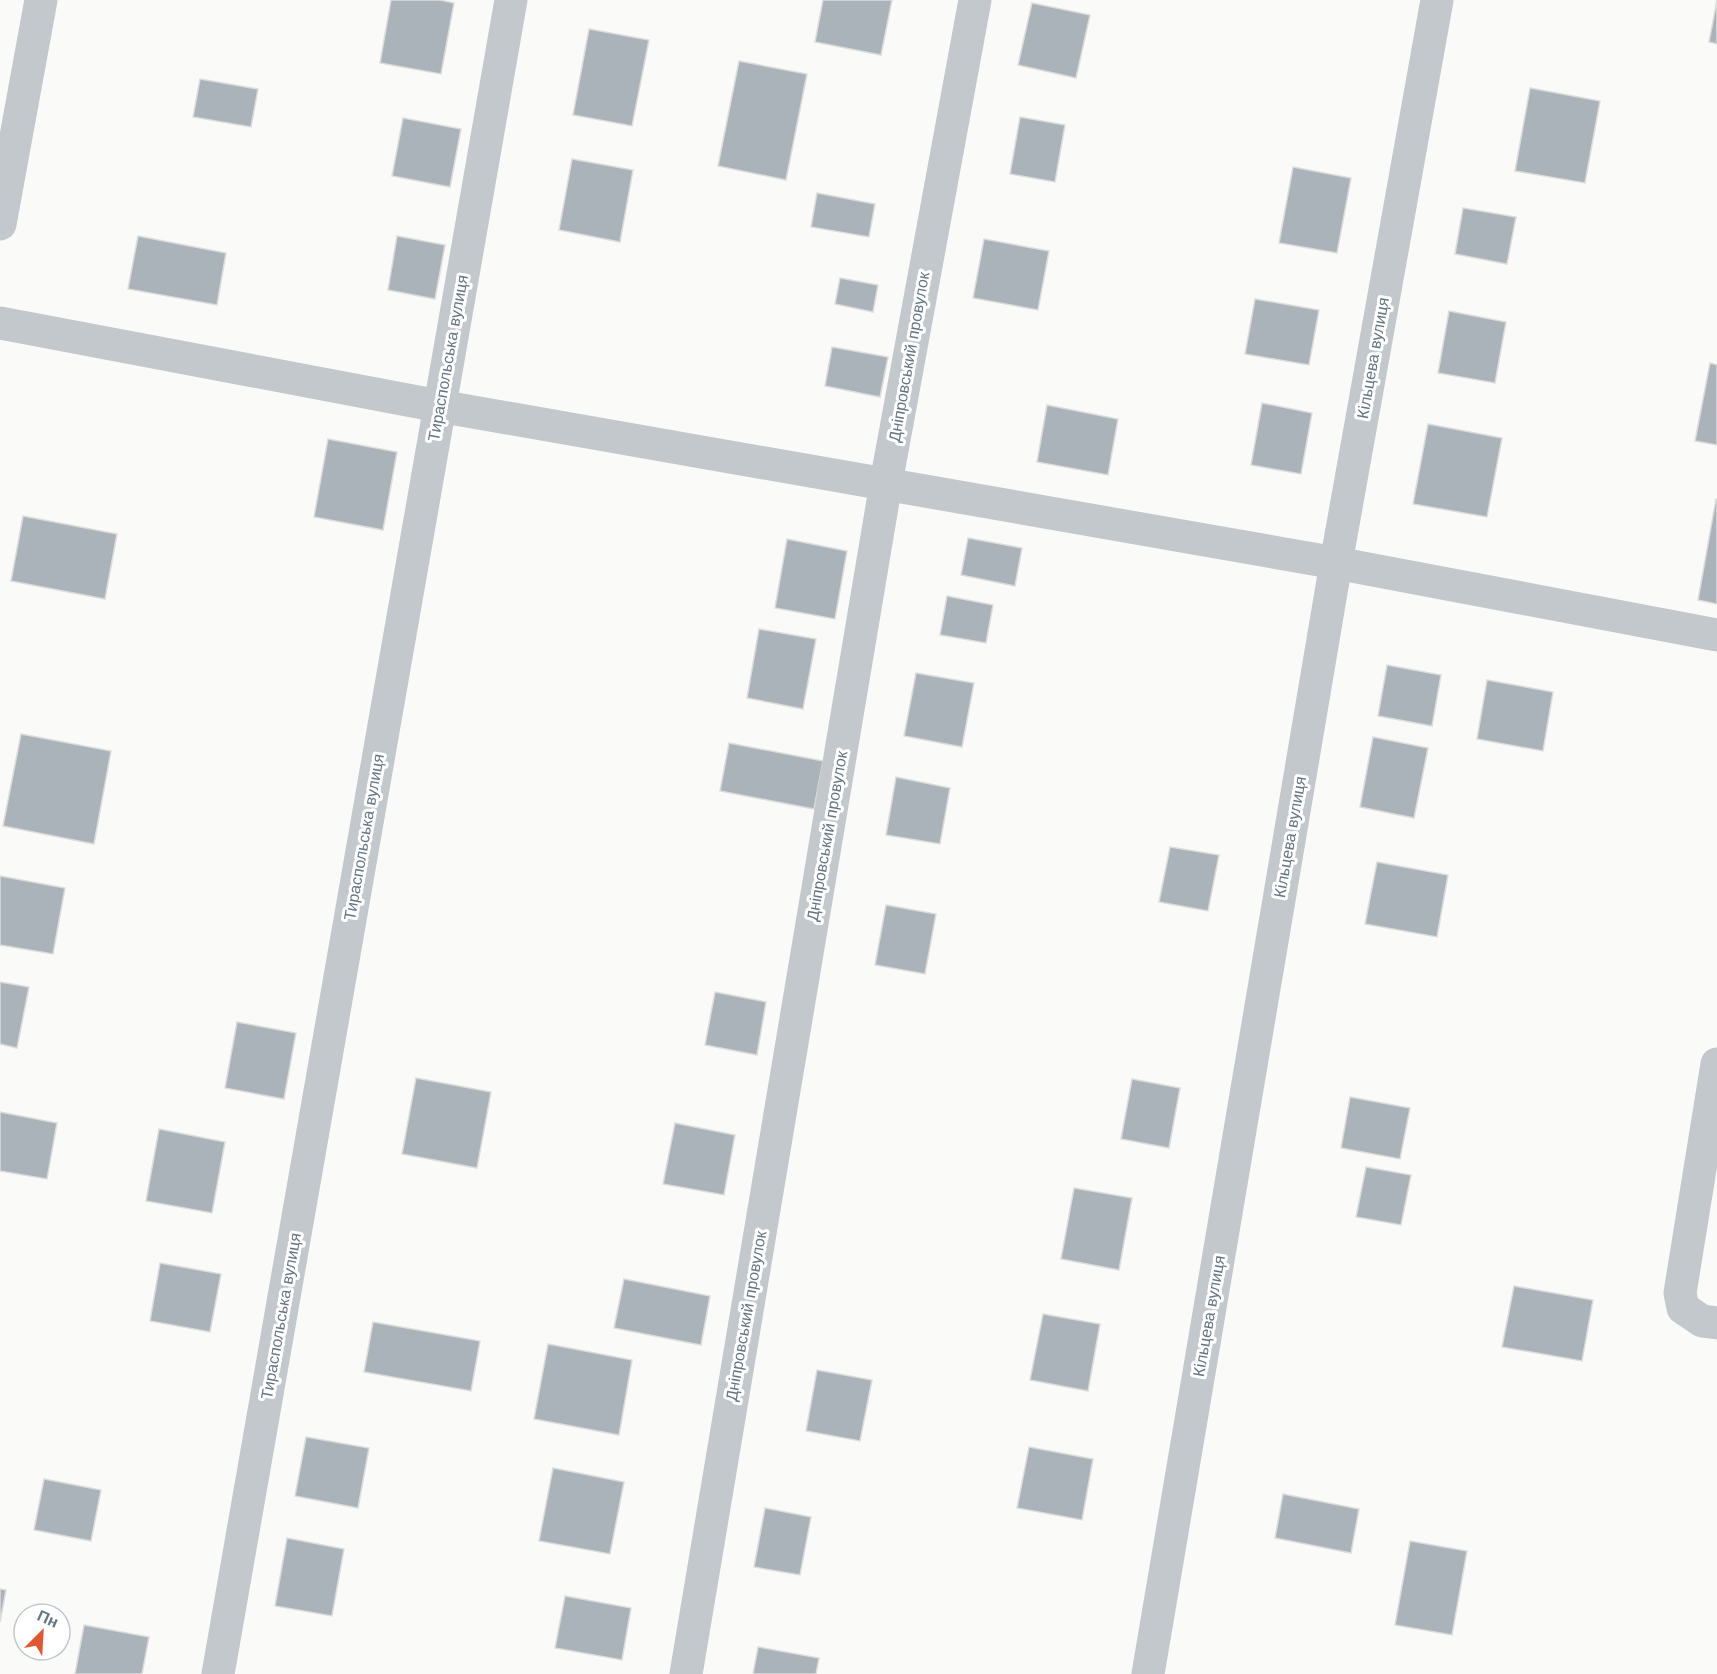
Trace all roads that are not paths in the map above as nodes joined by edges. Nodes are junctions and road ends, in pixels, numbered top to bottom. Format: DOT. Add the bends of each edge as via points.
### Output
graph roads {
  1 [pos="41,0"];
  2 [pos="511,0"];
  3 [pos="975,0"];
  4 [pos="1437,0"];
  5 [pos="0,224"];
  6 [pos="0,323"];
  7 [pos="439,406"];
  8 [pos="886,483"];
  9 [pos="1336,563"];
  10 [pos="1717,635"];
  11 [pos="1717,1064"];
  12 [pos="1717,1323"];
  13 [pos="1154,1673"];
  14 [pos="218,1674"];
  15 [pos="686,1674"];
  1 -- 5 [label="street"];
  2 -- 7 [label="street, Тираспольська вулиця"];
  3 -- 8 [label="street, Дніпровський провулок"];
  4 -- 9 [label="street, Кільцева вулиця"];
  6 -- 7 [label="street"];
  7 -- 8 [label="street"];
  7 -- 14 [label="street, Тираспольська вулиця"];
  8 -- 9 [label="street"];
  8 -- 15 [label="street, Дніпровський провулок"];
  9 -- 10 [label="street"];
  9 -- 13 [label="street, Кільцева вулиця"];
  11 -- 12 [label="street" via="1680,1293 1683,1308 1702,1321"];
}
